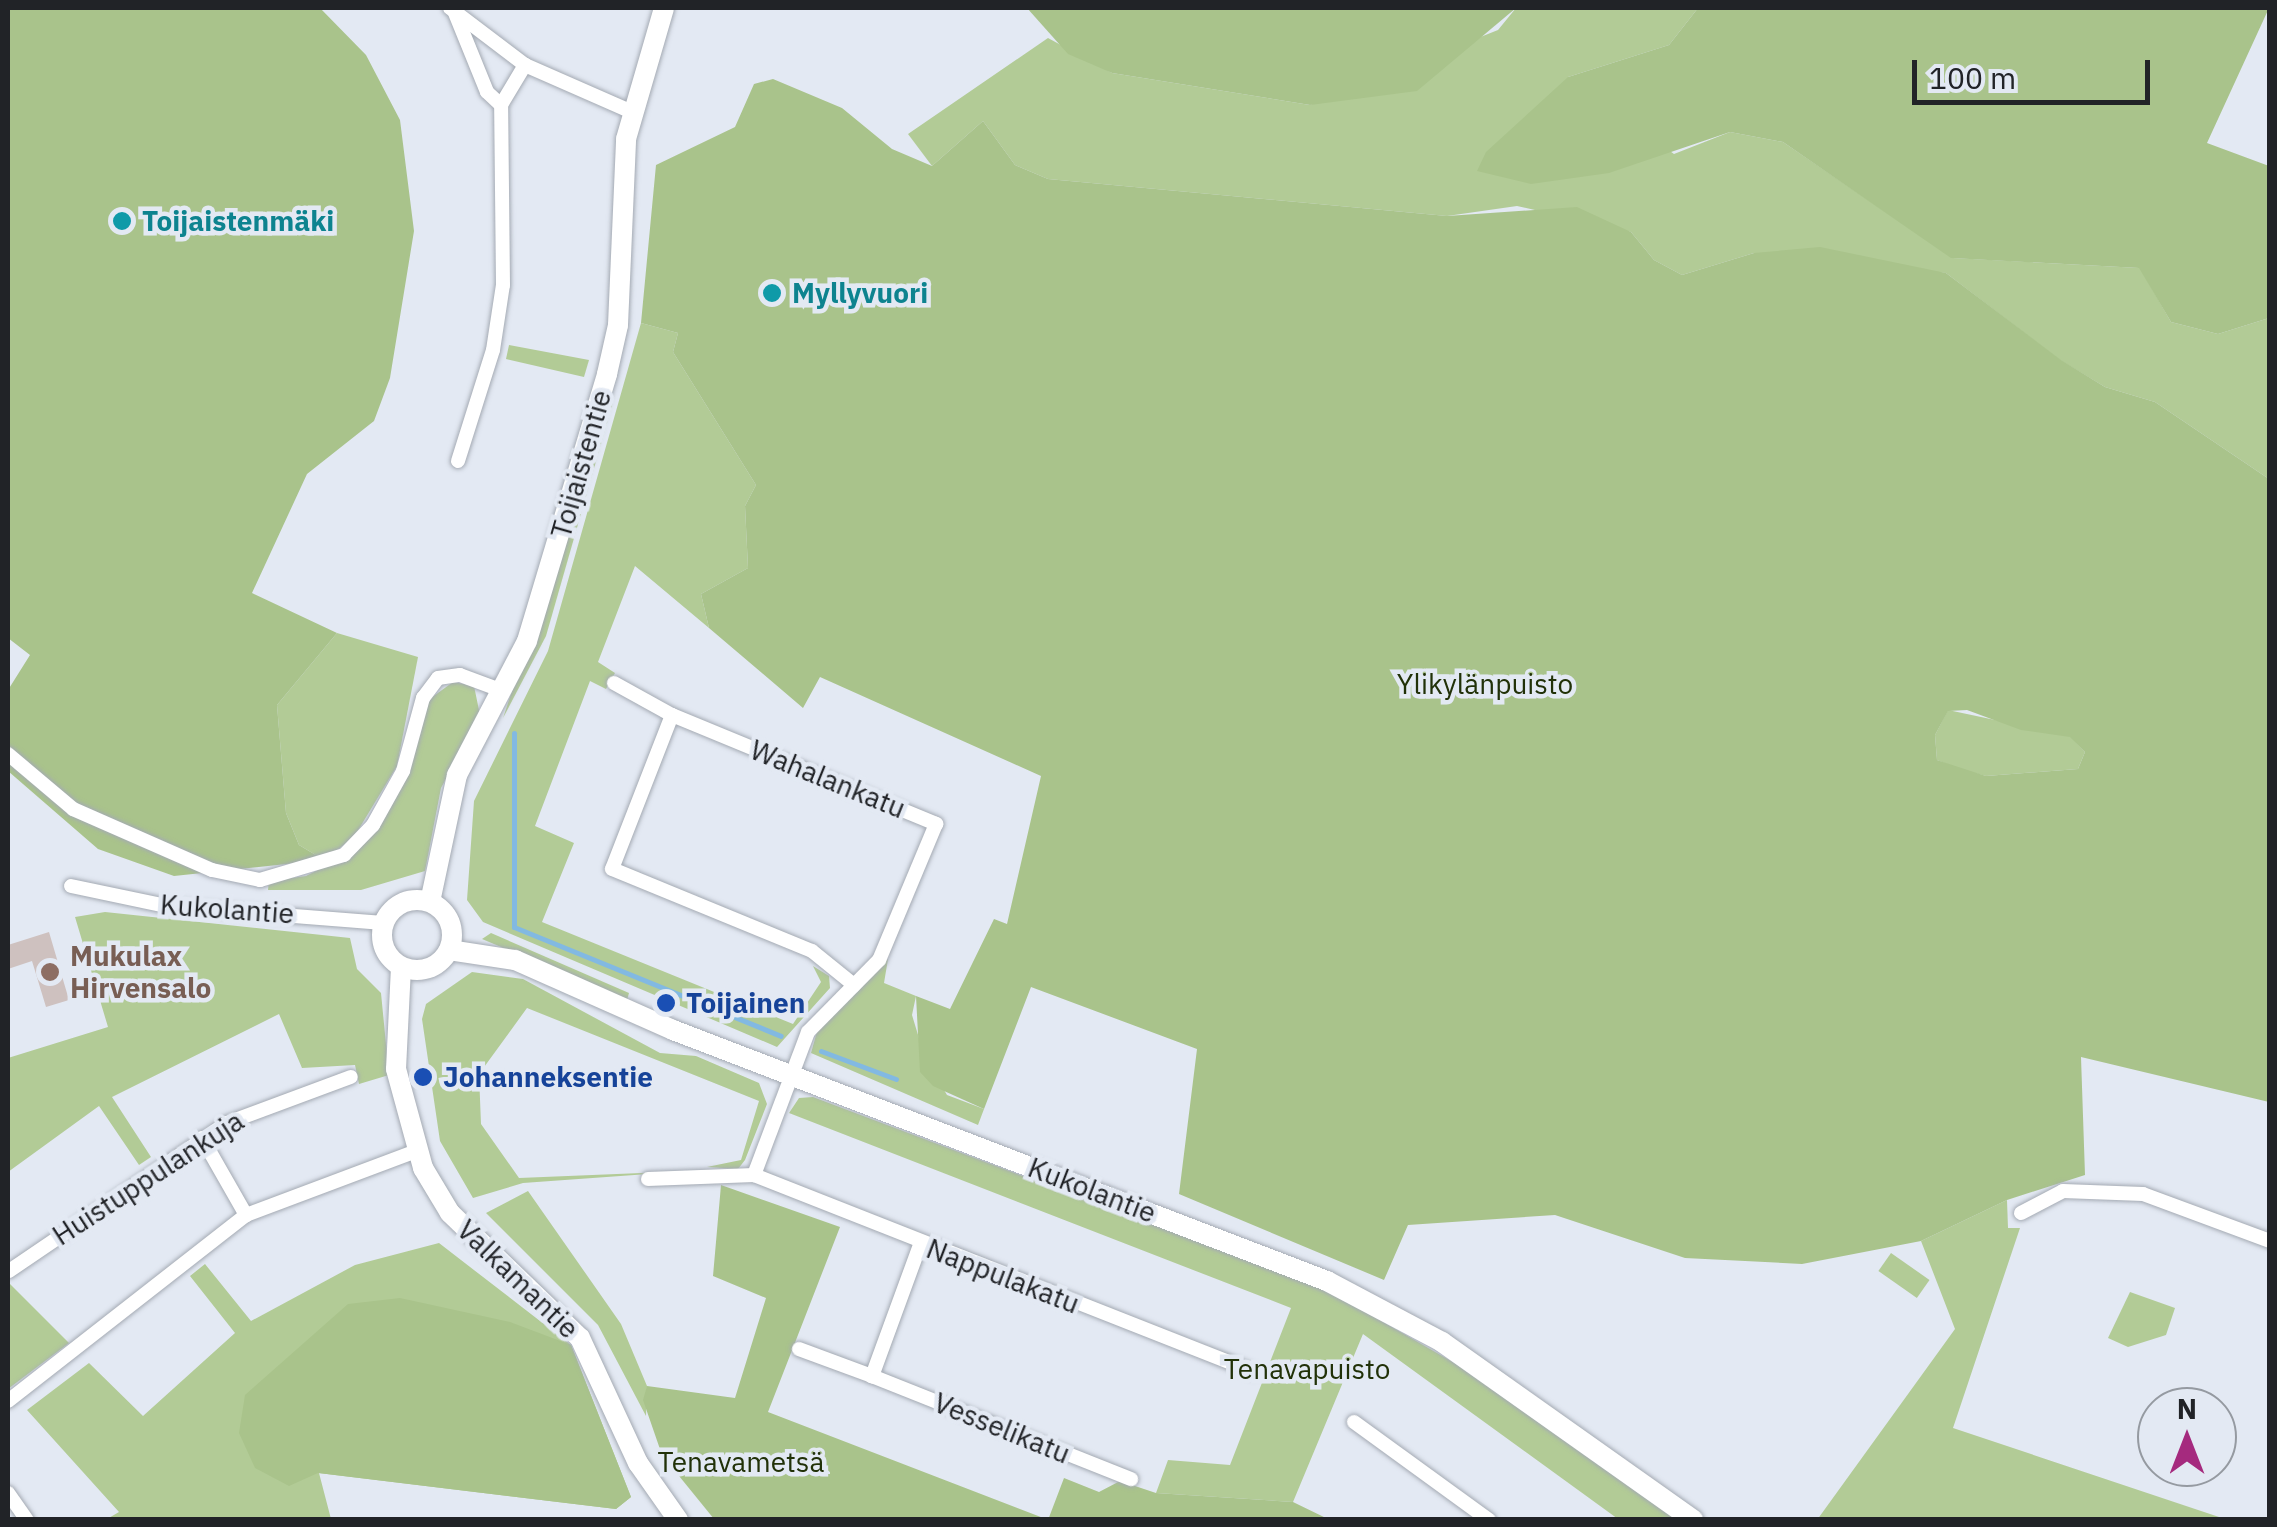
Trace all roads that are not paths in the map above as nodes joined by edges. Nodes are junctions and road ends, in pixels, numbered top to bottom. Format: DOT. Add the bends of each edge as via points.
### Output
graph roads {
  1 [pos="664,8"];
  2 [pos="452,10"];
  3 [pos="525,64"];
  4 [pos="501,105"];
  5 [pos="632,112"];
  6 [pos="458,461"];
  7 [pos="614,683"];
  8 [pos="504,691"];
  9 [pos="672,715"];
  10 [pos="8,754"];
  11 [pos="71,886"];
  12 [pos="430,902"];
  13 [pos="383,923"];
  14 [pos="448,950"];
  15 [pos="401,966"];
  16 [pos="854,985"];
  17 [pos="790,1076"];
  18 [pos="351,1077"];
  19 [pos="202,1138"];
  20 [pos="416,1151"];
  21 [pos="754,1175"];
  22 [pos="648,1179"];
  23 [pos="2021,1213"];
  24 [pos="246,1215"];
  25 [pos="2270,1241"];
  26 [pos="920,1245"];
  27 [pos="9,1271"];
  28 [pos="798,1349"];
  29 [pos="1254,1372"];
  30 [pos="872,1376"];
  31 [pos="8,1401"];
  32 [pos="1354,1422"];
  33 [pos="1132,1479"];
  34 [pos="8,1493"];
  35 [pos="27,1520"];
  36 [pos="678,1520"];
  37 [pos="1489,1520"];
  38 [pos="1692,1520"];
  1 -- 5 [label="street, Toijaistentie"];
  2 -- 3 [label="street"];
  2 -- 4 [label="street" via="487,92"];
  3 -- 4 [label="street"];
  3 -- 5 [label="street"];
  4 -- 6 [label="street" via="503,285 493,350"];
  5 -- 8 [label="street, Toijaistentie" via="618,325 608,374 539,607"];
  7 -- 9 [label="street, Wahalankatu"];
  8 -- 10 [label="street" via="460,675 438,678 423,698 403,771 373,825 344,855 260,880 212,870 73,809"];
  8 -- 12 [label="street, Toijaistentie" via="457,775"];
  9 -- 16 [label="street" via="612,869 812,951"];
  9 -- 16 [label="street, Wahalankatu" via="936,824 879,960"];
  11 -- 13 [label="street, Kukolantie" via="167,906"];
  12 -- 13 [label="street" via="402,902"];
  12 -- 14 [label="street" via="451,926"];
  13 -- 15 [label="street" via="384,948"];
  14 -- 15 [label="street" via="428,968"];
  14 -- 17 [label="street, Kukolantie" via="515,960"];
  15 -- 20 [label="street, Valkamantie" via="394,1041"];
  16 -- 17 [label="street, Wahalankatu" via="816,1020"];
  17 -- 21 [label="street"];
  17 -- 38 [label="street, Kukolantie" via="1369,1301 1468,1359"];
  18 -- 19 [label="street, Huistuppulankuja" via="259,1108"];
  19 -- 24 [label="street"];
  19 -- 27 [label="street, Huistuppulankuja"];
  20 -- 24 [label="street"];
  20 -- 36 [label="street, Valkamantie" via="450,1213 580,1338 638,1463"];
  21 -- 22 [label="street, Nappulakatu"];
  21 -- 26 [label="street, Nappulakatu"];
  23 -- 25 [label="street" via="2063,1191 2143,1194"];
  24 -- 31 [label="street"];
  26 -- 29 [label="street, Nappulakatu"];
  26 -- 30 [label="street"];
  28 -- 30 [label="street, Vesselikatu"];
  30 -- 33 [label="street, Vesselikatu"];
  32 -- 37 [label="street"];
  34 -- 35 [label="street"];
}
